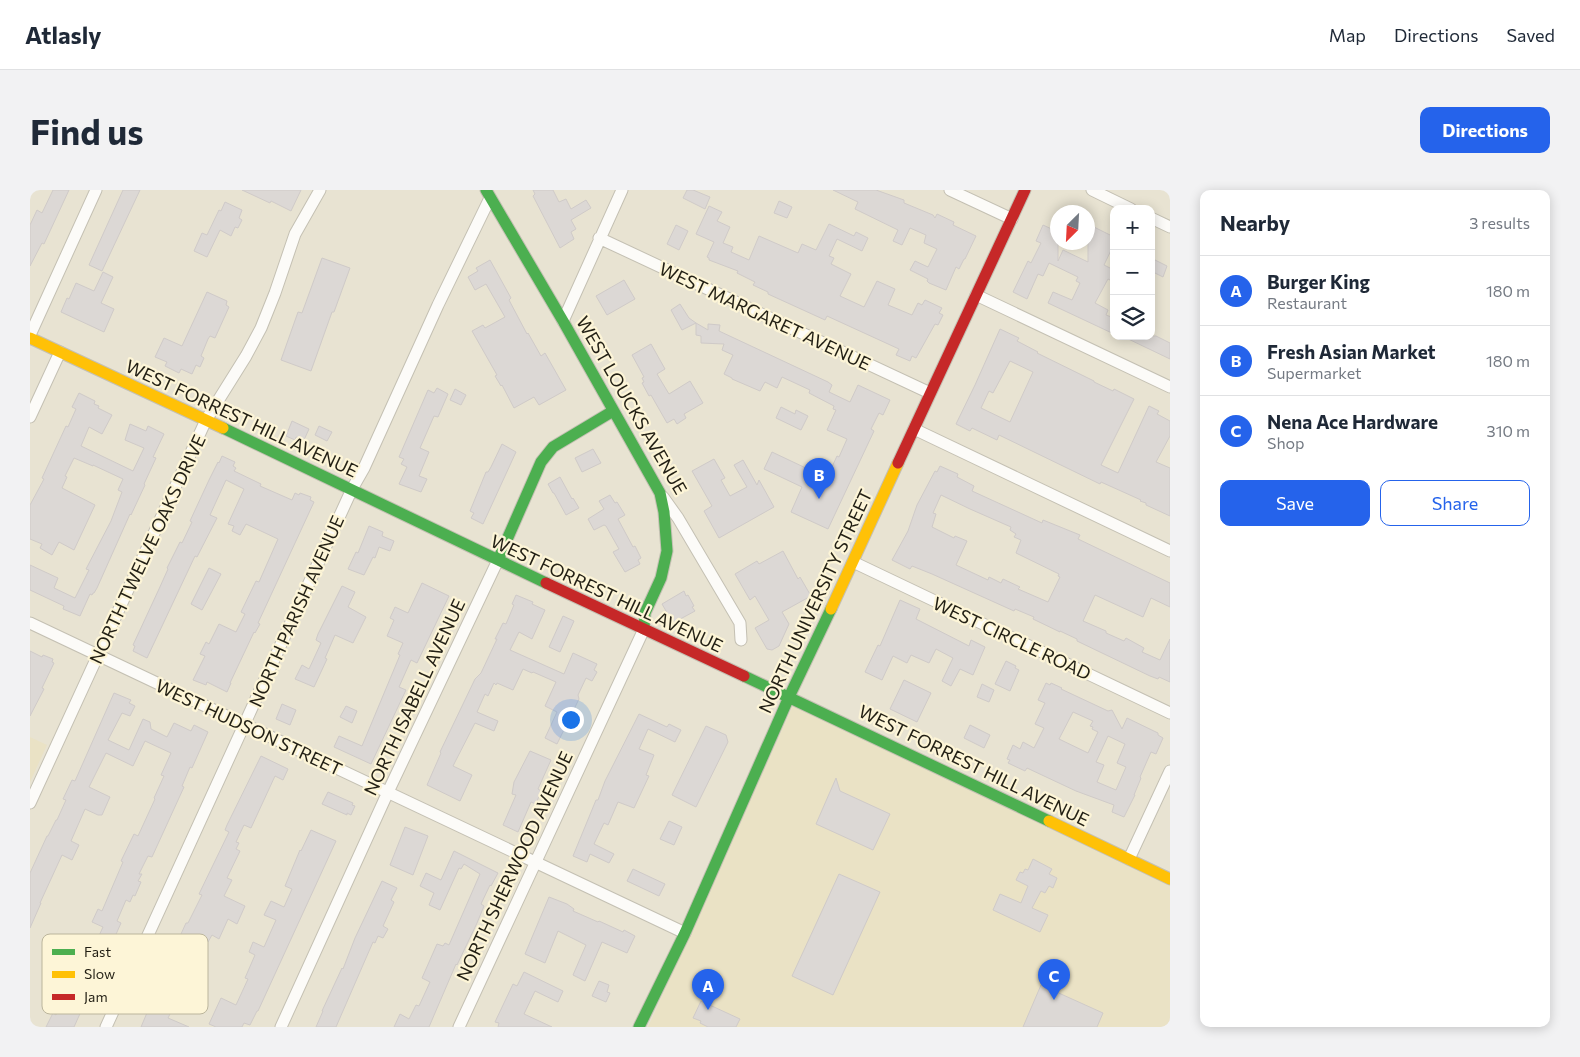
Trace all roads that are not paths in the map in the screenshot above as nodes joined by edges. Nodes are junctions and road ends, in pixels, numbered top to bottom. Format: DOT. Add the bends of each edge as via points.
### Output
graph roads {
  1 [pos="96,190"];
  2 [pos="320,190"];
  3 [pos="622,190"];
  4 [pos="950,190"];
  5 [pos="1025,190"];
  6 [pos="1092,190"];
  7 [pos="488,194"];
  8 [pos="1123,205"];
  9 [pos="1012,219"];
  10 [pos="1155,220"];
  11 [pos="1170,227"];
  12 [pos="600,238"];
  13 [pos="976,295"];
  14 [pos="563,321"];
  15 [pos="30,336"];
  16 [pos="60,352"];
  17 [pos="1170,387"];
  18 [pos="930,393"];
  19 [pos="613,411"];
  20 [pos="30,417"];
  21 [pos="206,420"];
  22 [pos="914,428"];
  23 [pos="352,489"];
  24 [pos="660,493"];
  25 [pos="1170,550"];
  26 [pos="498,560"];
  27 [pos="853,562"];
  28 [pos="30,623"];
  29 [pos="644,629"];
  30 [pos="741,640"];
  31 [pos="98,656"];
  32 [pos="789,697"];
  33 [pos="1170,713"];
  34 [pos="245,725"];
  35 [pos="1170,771"];
  36 [pos="388,792"];
  37 [pos="30,803"];
  38 [pos="1128,859"];
  39 [pos="535,862"];
  40 [pos="1170,878"];
  41 [pos="685,933"];
  42 [pos="149,934"];
  43 [pos="112,1014"];
  44 [pos="106,1027"];
  45 [pos="281,1027"];
  46 [pos="459,1027"];
  47 [pos="639,1027"];
  1 -- 15 [label="street"];
  2 -- 21 [label="street, NORTH TWELVE OAKS DRIVE" via="295,234 257,336"];
  3 -- 12 [label="street"];
  4 -- 9 [label="street"];
  5 -- 9 [label="main road, NORTH UNIVERSITY STREET"];
  6 -- 8 [label="street"];
  7 -- 14 [label="main road, WEST LOUCKS AVENUE"];
  7 -- 23 [label="street, NORTH PARISH AVENUE"];
  9 -- 13 [label="main road, NORTH UNIVERSITY STREET"];
  10 -- 11 [label="street"];
  12 -- 14 [label="street"];
  12 -- 18 [label="street, WEST MARGARET AVENUE"];
  13 -- 17 [label="street"];
  13 -- 18 [label="main road, NORTH UNIVERSITY STREET"];
  14 -- 19 [label="main road, WEST LOUCKS AVENUE"];
  15 -- 16 [label="main road, WEST FORREST HILL AVENUE"];
  16 -- 20 [label="street"];
  16 -- 21 [label="main road, WEST FORREST HILL AVENUE"];
  18 -- 22 [label="main road, NORTH UNIVERSITY STREET"];
  19 -- 24 [label="main road, WEST LOUCKS AVENUE"];
  19 -- 26 [label="main road, NORTH ISABELL AVENUE" via="553,447 541,462"];
  21 -- 23 [label="main road, WEST FORREST HILL AVENUE"];
  21 -- 31 [label="street, NORTH TWELVE OAKS DRIVE"];
  22 -- 25 [label="street"];
  22 -- 27 [label="main road, NORTH UNIVERSITY STREET"];
  23 -- 26 [label="main road, WEST FORREST HILL AVENUE"];
  23 -- 34 [label="street, NORTH PARISH AVENUE"];
  24 -- 29 [label="main road, NORTH SHERWOOD AVENUE" via="667,551 661,578 645,613"];
  24 -- 30 [label="street, WEST LOUCKS AVENUE" via="740,623"];
  26 -- 29 [label="main road, WEST FORREST HILL AVENUE"];
  26 -- 36 [label="street, NORTH ISABELL AVENUE"];
  27 -- 32 [label="main road, NORTH UNIVERSITY STREET"];
  27 -- 33 [label="street, WEST CIRCLE ROAD"];
  28 -- 31 [label="street, WEST HUDSON STREET"];
  29 -- 32 [label="main road, WEST FORREST HILL AVENUE"];
  29 -- 39 [label="street, NORTH SHERWOOD AVENUE"];
  31 -- 34 [label="street, WEST HUDSON STREET"];
  31 -- 37 [label="street, NORTH TWELVE OAKS DRIVE"];
  32 -- 38 [label="main road, WEST FORREST HILL AVENUE"];
  32 -- 41 [label="main road, NORTH UNIVERSITY STREET"];
  34 -- 36 [label="street, WEST HUDSON STREET"];
  34 -- 42 [label="street, NORTH PARISH AVENUE"];
  35 -- 38 [label="street"];
  36 -- 39 [label="street, WEST HUDSON STREET"];
  36 -- 45 [label="street, NORTH ISABELL AVENUE"];
  38 -- 40 [label="main road, WEST FORREST HILL AVENUE"];
  39 -- 41 [label="street, WEST HUDSON STREET"];
  39 -- 46 [label="street, NORTH SHERWOOD AVENUE"];
  41 -- 47 [label="main road, NORTH UNIVERSITY STREET"];
  43 -- 44 [label="street, NORTH PARISH AVENUE"];
}
